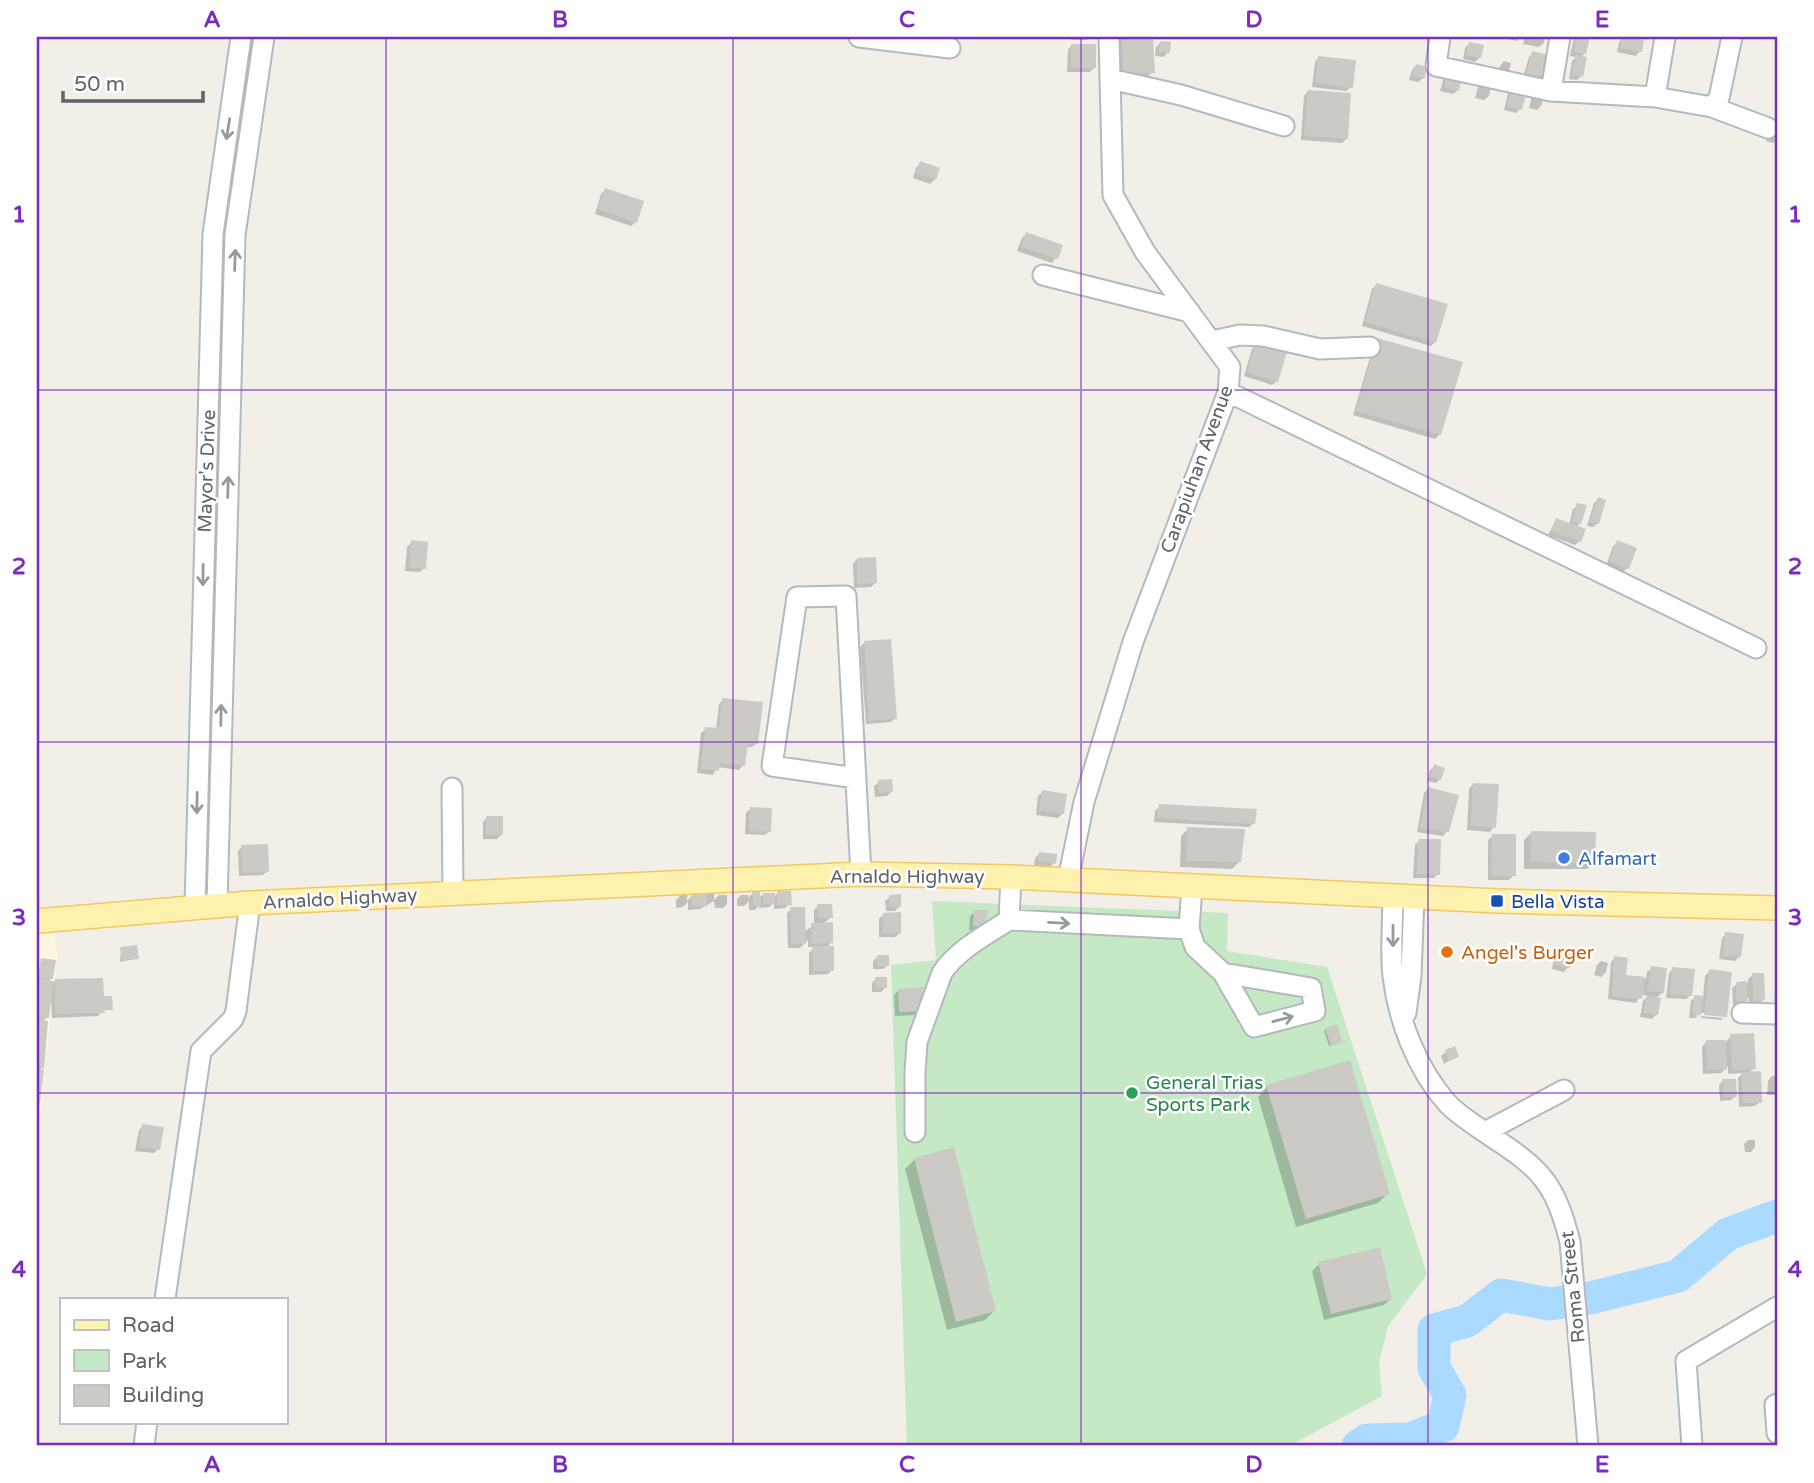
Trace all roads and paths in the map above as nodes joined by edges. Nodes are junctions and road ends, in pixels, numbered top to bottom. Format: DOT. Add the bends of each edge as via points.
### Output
graph roads {
  1 [pos="241,37"];
  2 [pos="264,37"];
  3 [pos="859,37"];
  4 [pos="1109,37"];
  5 [pos="1440,37"];
  6 [pos="1560,37"];
  7 [pos="1665,37"];
  8 [pos="1732,37"];
  9 [pos="896,39"];
  10 [pos="950,48"];
  11 [pos="1110,79"];
  12 [pos="1551,91"];
  13 [pos="1655,97"];
  14 [pos="1712,107"];
  15 [pos="1284,126"];
  16 [pos="1768,128"];
  17 [pos="1043,275"];
  18 [pos="1190,312"];
  19 [pos="1212,341"];
  20 [pos="1370,347"];
  21 [pos="209,364"];
  22 [pos="231,364"];
  23 [pos="1227,392"];
  24 [pos="1756,648"];
  25 [pos="856,778"];
  26 [pos="452,788"];
  27 [pos="861,874"];
  28 [pos="1011,877"];
  29 [pos="1068,880"];
  30 [pos="1192,887"];
  31 [pos="453,892"];
  32 [pos="1403,896"];
  33 [pos="250,903"];
  34 [pos="206,906"];
  35 [pos="1777,908"];
  36 [pos="37,920"];
  37 [pos="1009,920"];
  38 [pos="1189,929"];
  39 [pos="1223,973"];
  40 [pos="1742,1013"];
  41 [pos="1777,1014"];
  42 [pos="1564,1090"];
  43 [pos="915,1132"];
  44 [pos="1485,1132"];
  45 [pos="165,1298"];
  46 [pos="1777,1307"];
  47 [pos="1776,1405"];
  48 [pos="147,1424"];
  49 [pos="1777,1433"];
  50 [pos="144,1446"];
  51 [pos="1588,1446"];
  52 [pos="1692,1446"];
  1 -- 21 [label="street, Mayor's Drive, one-way" via="213,234"];
  22 -- 2 [label="street, Mayor's Drive, one-way" via="236,225"];
  3 -- 9 [label="street"];
  4 -- 11 [label="street, Carapiuhan Avenue"];
  5 -- 12 [label="street" via="1436,66"];
  6 -- 12 [label="street"];
  7 -- 13 [label="street"];
  8 -- 14 [label="street" via="1719,98"];
  9 -- 10 [label="street"];
  11 -- 15 [label="street"];
  11 -- 18 [label="street, Carapiuhan Avenue" via="1113,195 1145,252"];
  12 -- 13 [label="street"];
  13 -- 14 [label="street"];
  14 -- 16 [label="street"];
  17 -- 18 [label="street"];
  18 -- 19 [label="street, Carapiuhan Avenue"];
  19 -- 20 [label="street" via="1240,335 1320,349"];
  19 -- 23 [label="street, Carapiuhan Avenue" via="1230,367"];
  21 -- 22 [label="street"];
  21 -- 34 [label="street, Mayor's Drive, one-way"];
  34 -- 22 [label="street, Mayor's Drive, one-way"];
  23 -- 24 [label="street"];
  23 -- 29 [label="street, Carapiuhan Avenue" via="1133,642 1084,802"];
  25 -- 25 [label="street" via="846,596 797,597 772,766"];
  25 -- 27 [label="street"];
  26 -- 31 [label="street"];
  27 -- 28 [label="main road, Arnaldo Highway"];
  27 -- 31 [label="main road, Arnaldo Highway"];
  28 -- 29 [label="main road, Arnaldo Highway"];
  28 -- 37 [label="street"];
  29 -- 30 [label="main road, Arnaldo Highway"];
  30 -- 32 [label="main road, Arnaldo Highway"];
  30 -- 38 [label="street"];
  31 -- 33 [label="main road, Arnaldo Highway"];
  32 -- 35 [label="main road, Arnaldo Highway"];
  32 -- 44 [label="street, Roma Street" via="1393,976 1404,1025 1430,1081 1448,1104"];
  33 -- 34 [label="main road, Arnaldo Highway"];
  33 -- 45 [label="street" via="236,1011 201,1051"];
  34 -- 36 [label="main road, Arnaldo Highway"];
  37 -- 38 [label="street, one-way"];
  37 -- 43 [label="street" via="942,973 917,1042"];
  38 -- 39 [label="street" via="1195,947"];
  40 -- 41 [label="street"];
  42 -- 44 [label="street"];
  44 -- 51 [label="street, Roma Street" via="1525,1158 1547,1182 1562,1209 1570,1242"];
  46 -- 52 [label="street" via="1686,1361"];
  47 -- 49 [label="street"];
  48 -- 50 [label="street"];
}
